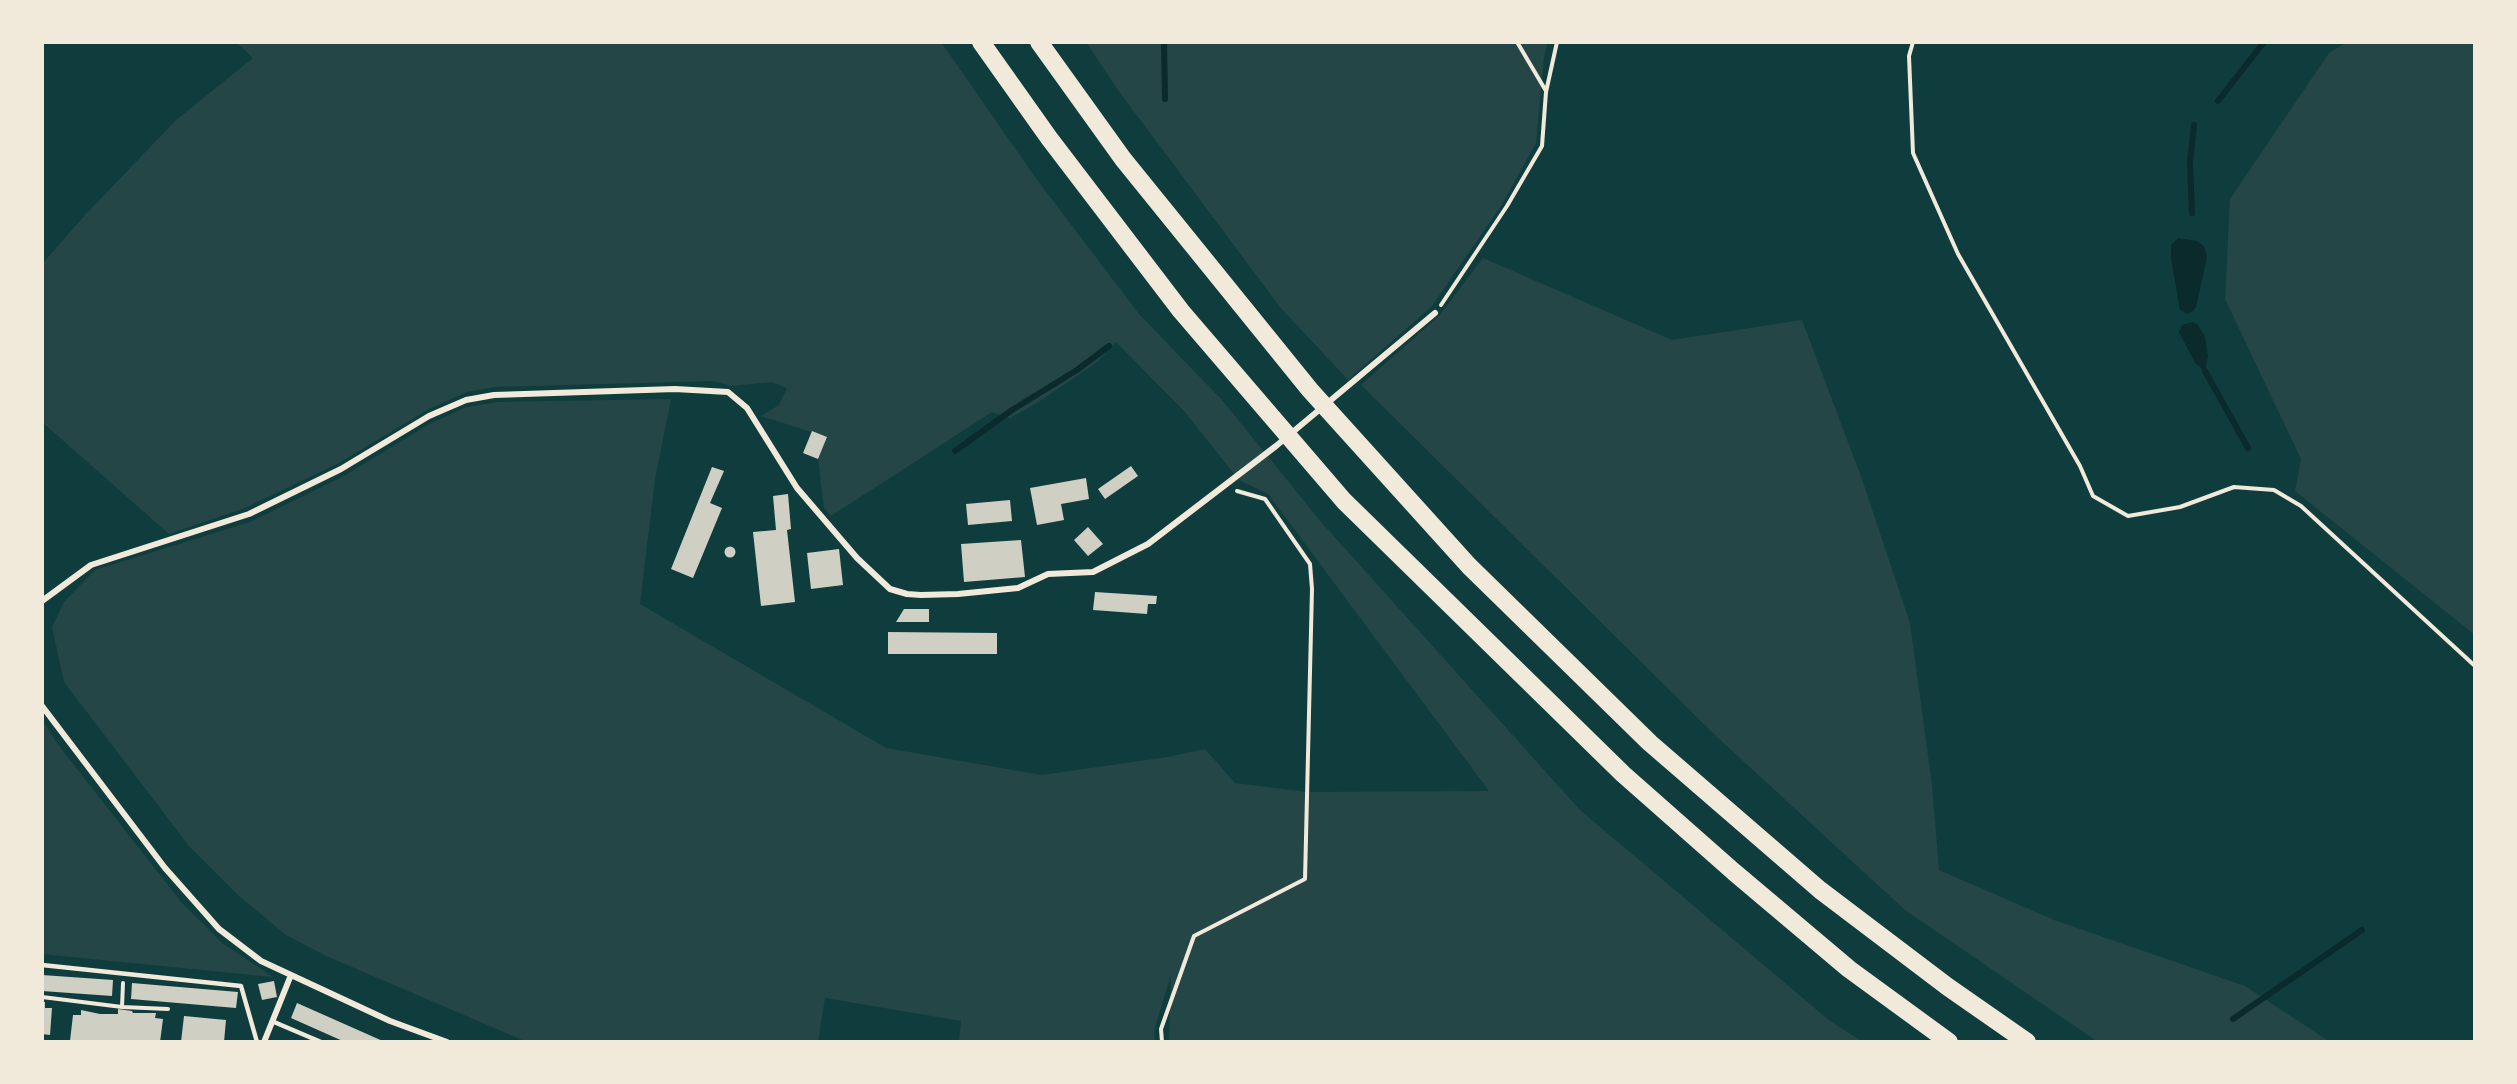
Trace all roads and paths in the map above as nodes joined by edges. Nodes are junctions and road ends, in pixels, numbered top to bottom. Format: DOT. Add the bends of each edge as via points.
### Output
graph roads {
  1 [pos="981,42"];
  2 [pos="1039,42"];
  3 [pos="1517,42"];
  4 [pos="1557,42"];
  5 [pos="1913,42"];
  6 [pos="1546,92"];
  7 [pos="1435,313"];
  8 [pos="1224,487"];
  9 [pos="42,601"];
  10 [pos="2475,666"];
  11 [pos="42,706"];
  12 [pos="42,965"];
  13 [pos="124,972"];
  14 [pos="291,975"];
  15 [pos="42,997"];
  16 [pos="122,1006"];
  17 [pos="168,1009"];
  18 [pos="274,1022"];
  19 [pos="257,1042"];
  20 [pos="264,1042"];
  21 [pos="321,1042"];
  22 [pos="447,1042"];
  23 [pos="1162,1042"];
  24 [pos="1949,1042"];
  25 [pos="2027,1042"];
  1 -- 24 [label="highway" via="1181,311 1344,501 1623,774 1849,969"];
  2 -- 25 [label="highway" via="1124,159 1310,390 1469,566 1650,743 1811,882"];
  3 -- 6 [label="path"];
  4 -- 6 [label="path"];
  5 -- 10 [label="path" via="1909,56 1913,153 1958,254 2080,466 2093,496 2128,516 2180,507 2234,487 2274,490 2301,506"];
  6 -- 7 [label="path" via="1542,146 1508,206"];
  7 -- 8 [label="street"];
  8 -- 9 [label="street" via="1148,544 1093,572 1048,574 1018,588 907,594 890,589 857,558 797,488 747,408 728,392 675,389 494,395 466,400 429,416 341,469 249,514 91,565"];
  8 -- 23 [label="path" via="1265,499 1310,564 1305,879 1194,936 1161,1029"];
  11 -- 14 [label="street" via="165,868 219,929 261,961"];
  12 -- 13 [label="lane"];
  13 -- 16 [label="path"];
  13 -- 19 [label="lane" via="241,986"];
  14 -- 18 [label="street"];
  14 -- 22 [label="street" via="390,1021"];
  15 -- 16 [label="path"];
  16 -- 17 [label="path"];
  18 -- 20 [label="street"];
  18 -- 21 [label="lane"];
}
